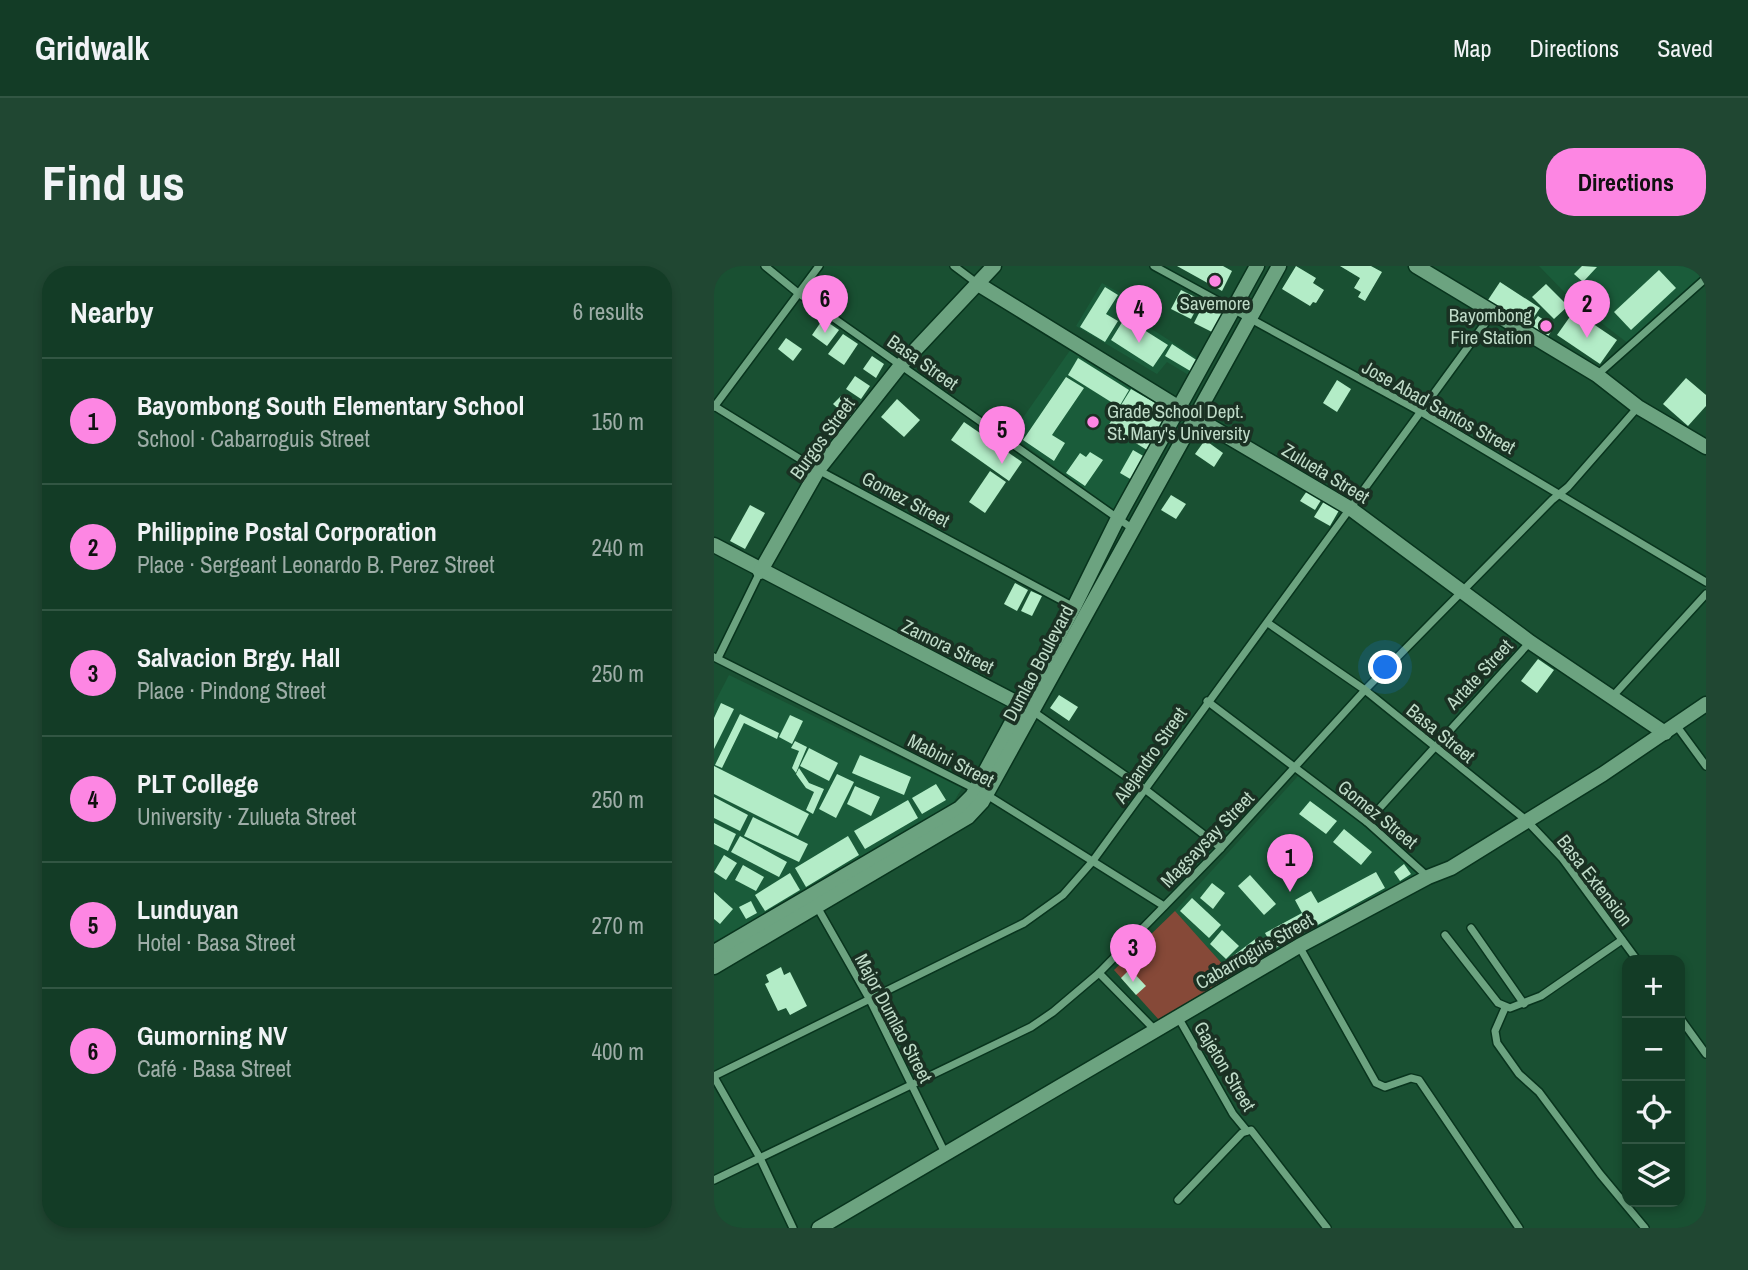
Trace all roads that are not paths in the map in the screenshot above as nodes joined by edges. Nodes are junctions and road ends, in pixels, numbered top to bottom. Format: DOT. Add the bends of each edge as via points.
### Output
graph roads {
  1 [pos="765,266"];
  2 [pos="819,266"];
  3 [pos="954,266"];
  4 [pos="994,266"];
  5 [pos="1153,266"];
  6 [pos="1257,266"];
  7 [pos="1279,266"];
  8 [pos="1416,266"];
  9 [pos="1706,278"];
  10 [pos="978,284"];
  11 [pos="798,293"];
  12 [pos="1234,309"];
  13 [pos="1492,314"];
  14 [pos="1250,320"];
  15 [pos="901,365"];
  16 [pos="1597,375"];
  17 [pos="714,407"];
  18 [pos="1638,407"];
  19 [pos="1181,409"];
  20 [pos="1421,412"];
  21 [pos="1196,418"];
  22 [pos="1706,447"];
  23 [pos="818,470"];
  24 [pos="1560,494"];
  25 [pos="1351,509"];
  26 [pos="1118,518"];
  27 [pos="1133,529"];
  28 [pos="714,545"];
  29 [pos="760,572"];
  30 [pos="1706,582"];
  31 [pos="1462,593"];
  32 [pos="1706,594"];
  33 [pos="1080,611"];
  34 [pos="1268,623"];
  35 [pos="1530,642"];
  36 [pos="716,658"];
  37 [pos="1365,690"];
  38 [pos="1613,696"];
  39 [pos="1207,701"];
  40 [pos="1706,704"];
  41 [pos="1028,708"];
  42 [pos="1670,729"];
  43 [pos="1432,747"];
  44 [pos="1706,766"];
  45 [pos="1294,770"];
  46 [pos="1146,790"];
  47 [pos="982,793"];
  48 [pos="1526,820"];
  49 [pos="1367,822"];
  50 [pos="1221,849"];
  51 [pos="1092,862"];
  52 [pos="1428,877"];
  53 [pos="813,902"];
  54 [pos="1164,906"];
  55 [pos="1471,928"];
  56 [pos="1445,935"];
  57 [pos="1622,940"];
  58 [pos="1299,946"];
  59 [pos="714,951"];
  60 [pos="1633,955"];
  61 [pos="714,967"];
  62 [pos="1100,973"];
  63 [pos="870,1000"];
  64 [pos="1524,1004"];
  65 [pos="1505,1008"];
  66 [pos="1178,1017"];
  67 [pos="1685,1025"];
  68 [pos="1155,1031"];
  69 [pos="1706,1054"];
  70 [pos="714,1077"];
  71 [pos="912,1086"];
  72 [pos="1247,1130"];
  73 [pos="947,1156"];
  74 [pos="760,1158"];
  75 [pos="714,1180"];
  76 [pos="1178,1200"];
  77 [pos="793,1228"];
  78 [pos="819,1228"];
  79 [pos="1328,1228"];
  80 [pos="1519,1228"];
  81 [pos="1645,1228"];
  1 -- 11 [label="street, Basa Street"];
  2 -- 11 [label="street"];
  3 -- 10 [label="street, Zulueta Street"];
  4 -- 10 [label="street, Burgos Street"];
  5 -- 12 [label="street, Jose Abad Santos Street"];
  6 -- 12 [label="street, Dumlao Boulevard"];
  7 -- 14 [label="street, Dumlao Boulevard"];
  8 -- 13 [label="street"];
  9 -- 16 [label="street"];
  10 -- 15 [label="street, Burgos Street"];
  10 -- 19 [label="street, Zulueta Street"];
  11 -- 15 [label="street, Basa Street"];
  11 -- 17 [label="street"];
  12 -- 14 [label="street, Jose Abad Santos Street"];
  12 -- 19 [label="street, Dumlao Boulevard"];
  13 -- 16 [label="street"];
  13 -- 20 [label="street, Alejandro Street"];
  14 -- 20 [label="street, Jose Abad Santos Street"];
  14 -- 21 [label="street, Dumlao Boulevard"];
  15 -- 23 [label="street, Burgos Street"];
  15 -- 26 [label="street, Basa Street"];
  16 -- 18 [label="street"];
  17 -- 23 [label="street, Gomez Street"];
  18 -- 22 [label="street"];
  18 -- 24 [label="street, Magsaysay Street"];
  19 -- 21 [label="street, Zulueta Street"];
  19 -- 26 [label="street, Dumlao Boulevard"];
  20 -- 24 [label="street, Jose Abad Santos Street"];
  20 -- 25 [label="street, Alejandro Street"];
  21 -- 25 [label="street, Zulueta Street"];
  21 -- 27 [label="street, Dumlao Boulevard"];
  23 -- 29 [label="street, Burgos Street"];
  23 -- 33 [label="street, Gomez Street"];
  24 -- 30 [label="street, Jose Abad Santos Street"];
  24 -- 31 [label="street, Magsaysay Street"];
  25 -- 31 [label="street, Zulueta Street"];
  25 -- 34 [label="street, Alejandro Street"];
  26 -- 27 [label="street, Basa Street"];
  26 -- 33 [label="street, Dumlao Boulevard"];
  27 -- 33 [label="street, Dumlao Boulevard"];
  28 -- 29 [label="street, Zamora Street"];
  29 -- 36 [label="street, Burgos Street"];
  29 -- 41 [label="street, Zamora Street"];
  31 -- 35 [label="street, Zulueta Street"];
  31 -- 37 [label="street, Magsaysay Street"];
  32 -- 38 [label="street"];
  33 -- 41 [label="street, Dumlao Boulevard"];
  34 -- 37 [label="street, Basa Street"];
  34 -- 39 [label="street, Alejandro Street"];
  35 -- 38 [label="street, Zulueta Street"];
  35 -- 43 [label="street, Artate Street"];
  36 -- 47 [label="street, Mabini Street"];
  37 -- 43 [label="street, Basa Street"];
  37 -- 45 [label="street, Magsaysay Street"];
  38 -- 42 [label="street, Zulueta Street"];
  39 -- 45 [label="street, Gomez Street"];
  39 -- 46 [label="street, Alejandro Street"];
  40 -- 42 [label="street, Cabarroguis Street"];
  41 -- 46 [label="street, Zamora Street"];
  41 -- 47 [label="street, Dumlao Boulevard"];
  42 -- 44 [label="street"];
  42 -- 48 [label="street, Cabarroguis Street"];
  43 -- 48 [label="street, Basa Street"];
  43 -- 49 [label="street, Artate Street"];
  45 -- 49 [label="street, Gomez Street"];
  45 -- 50 [label="street, Magsaysay Street"];
  46 -- 50 [label="street, Zamora Street"];
  46 -- 51 [label="street, Alejandro Street"];
  47 -- 51 [label="street, Mabini Street"];
  47 -- 53 [label="street, Dumlao Boulevard"];
  48 -- 52 [label="street, Cabarroguis Street" via="1451,868"];
  48 -- 57 [label="street, Basa Extension" via="1562,858"];
  49 -- 52 [label="street, Gomez Street"];
  50 -- 54 [label="street, Magsaysay Street"];
  51 -- 54 [label="street, Mabini Street"];
  51 -- 63 [label="street, Alejandro Street" via="1045,911"];
  52 -- 58 [label="street, Cabarroguis Street"];
  53 -- 59 [label="street, Dumlao Boulevard"];
  53 -- 61 [label="street, Dumlao Boulevard"];
  53 -- 63 [label="street, Major Dumlao Street"];
  54 -- 62 [label="street, Magsaysay Street"];
  55 -- 64 [label="street"];
  56 -- 65 [label="street"];
  57 -- 60 [label="street, Basa Extension"];
  57 -- 64 [label="street"];
  58 -- 66 [label="street, Cabarroguis Street"];
  58 -- 80 [label="street" via="1376,1083 1385,1087 1411,1078 1419,1080"];
  62 -- 68 [label="street"];
  62 -- 71 [label="street, Magsaysay Street" via="1031,1027"];
  63 -- 70 [label="street, Alejandro Street"];
  63 -- 71 [label="street, Major Dumlao Street"];
  64 -- 65 [label="street"];
  65 -- 81 [label="street" via="1495,1031 1497,1043"];
  66 -- 68 [label="street, Cabarroguis Street"];
  66 -- 72 [label="street, Gajeton Street" via="1233,1114"];
  67 -- 69 [label="street"];
  68 -- 73 [label="street, Cabarroguis Street"];
  70 -- 74 [label="street"];
  71 -- 73 [label="street, Major Dumlao Street"];
  71 -- 74 [label="street, Magsaysay Street"];
  72 -- 76 [label="street, Gajeton Street"];
  72 -- 79 [label="street, Gajeton Street" via="1256,1134"];
  73 -- 78 [label="street, Cabarroguis Street"];
  74 -- 75 [label="street, Magsaysay Street"];
  74 -- 77 [label="street"];
}
